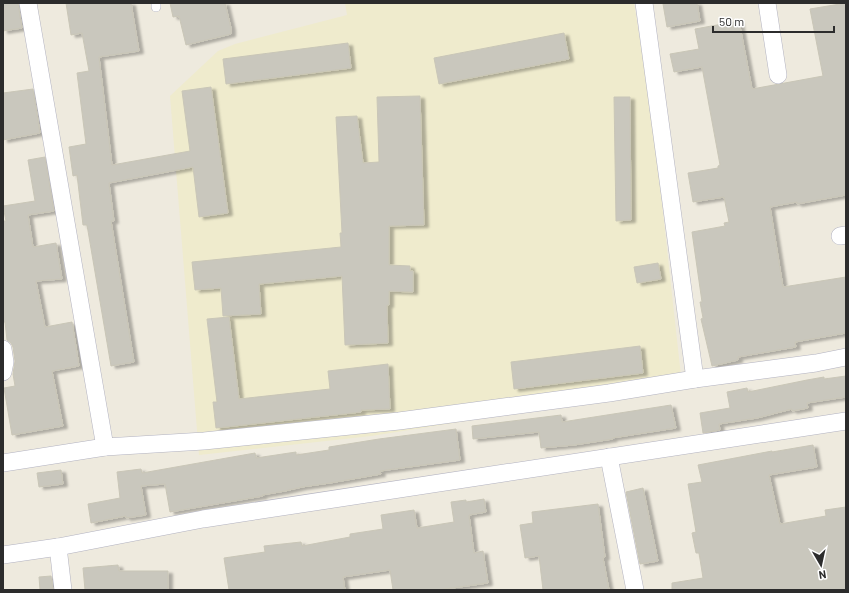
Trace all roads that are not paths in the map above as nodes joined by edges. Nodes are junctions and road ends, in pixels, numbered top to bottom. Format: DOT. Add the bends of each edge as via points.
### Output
graph roads {
  1 [pos="28,3"];
  2 [pos="644,3"];
  3 [pos="767,3"];
  4 [pos="778,75"];
  5 [pos="3,349"];
  6 [pos="846,357"];
  7 [pos="3,372"];
  8 [pos="695,379"];
  9 [pos="846,421"];
  10 [pos="105,447"];
  11 [pos="610,457"];
  12 [pos="3,463"];
  13 [pos="58,547"];
  14 [pos="3,555"];
  15 [pos="63,590"];
  16 [pos="635,590"];
  1 -- 10 [label="street"];
  2 -- 8 [label="street"];
  3 -- 4 [label="street"];
  5 -- 7 [label="street"];
  6 -- 8 [label="street" via="816,364"];
  8 -- 10 [label="street" via="609,393 399,420 204,441"];
  9 -- 11 [label="street"];
  10 -- 12 [label="street"];
  11 -- 13 [label="street" via="203,519"];
  11 -- 16 [label="street"];
  13 -- 14 [label="street"];
  13 -- 15 [label="street"];
}
